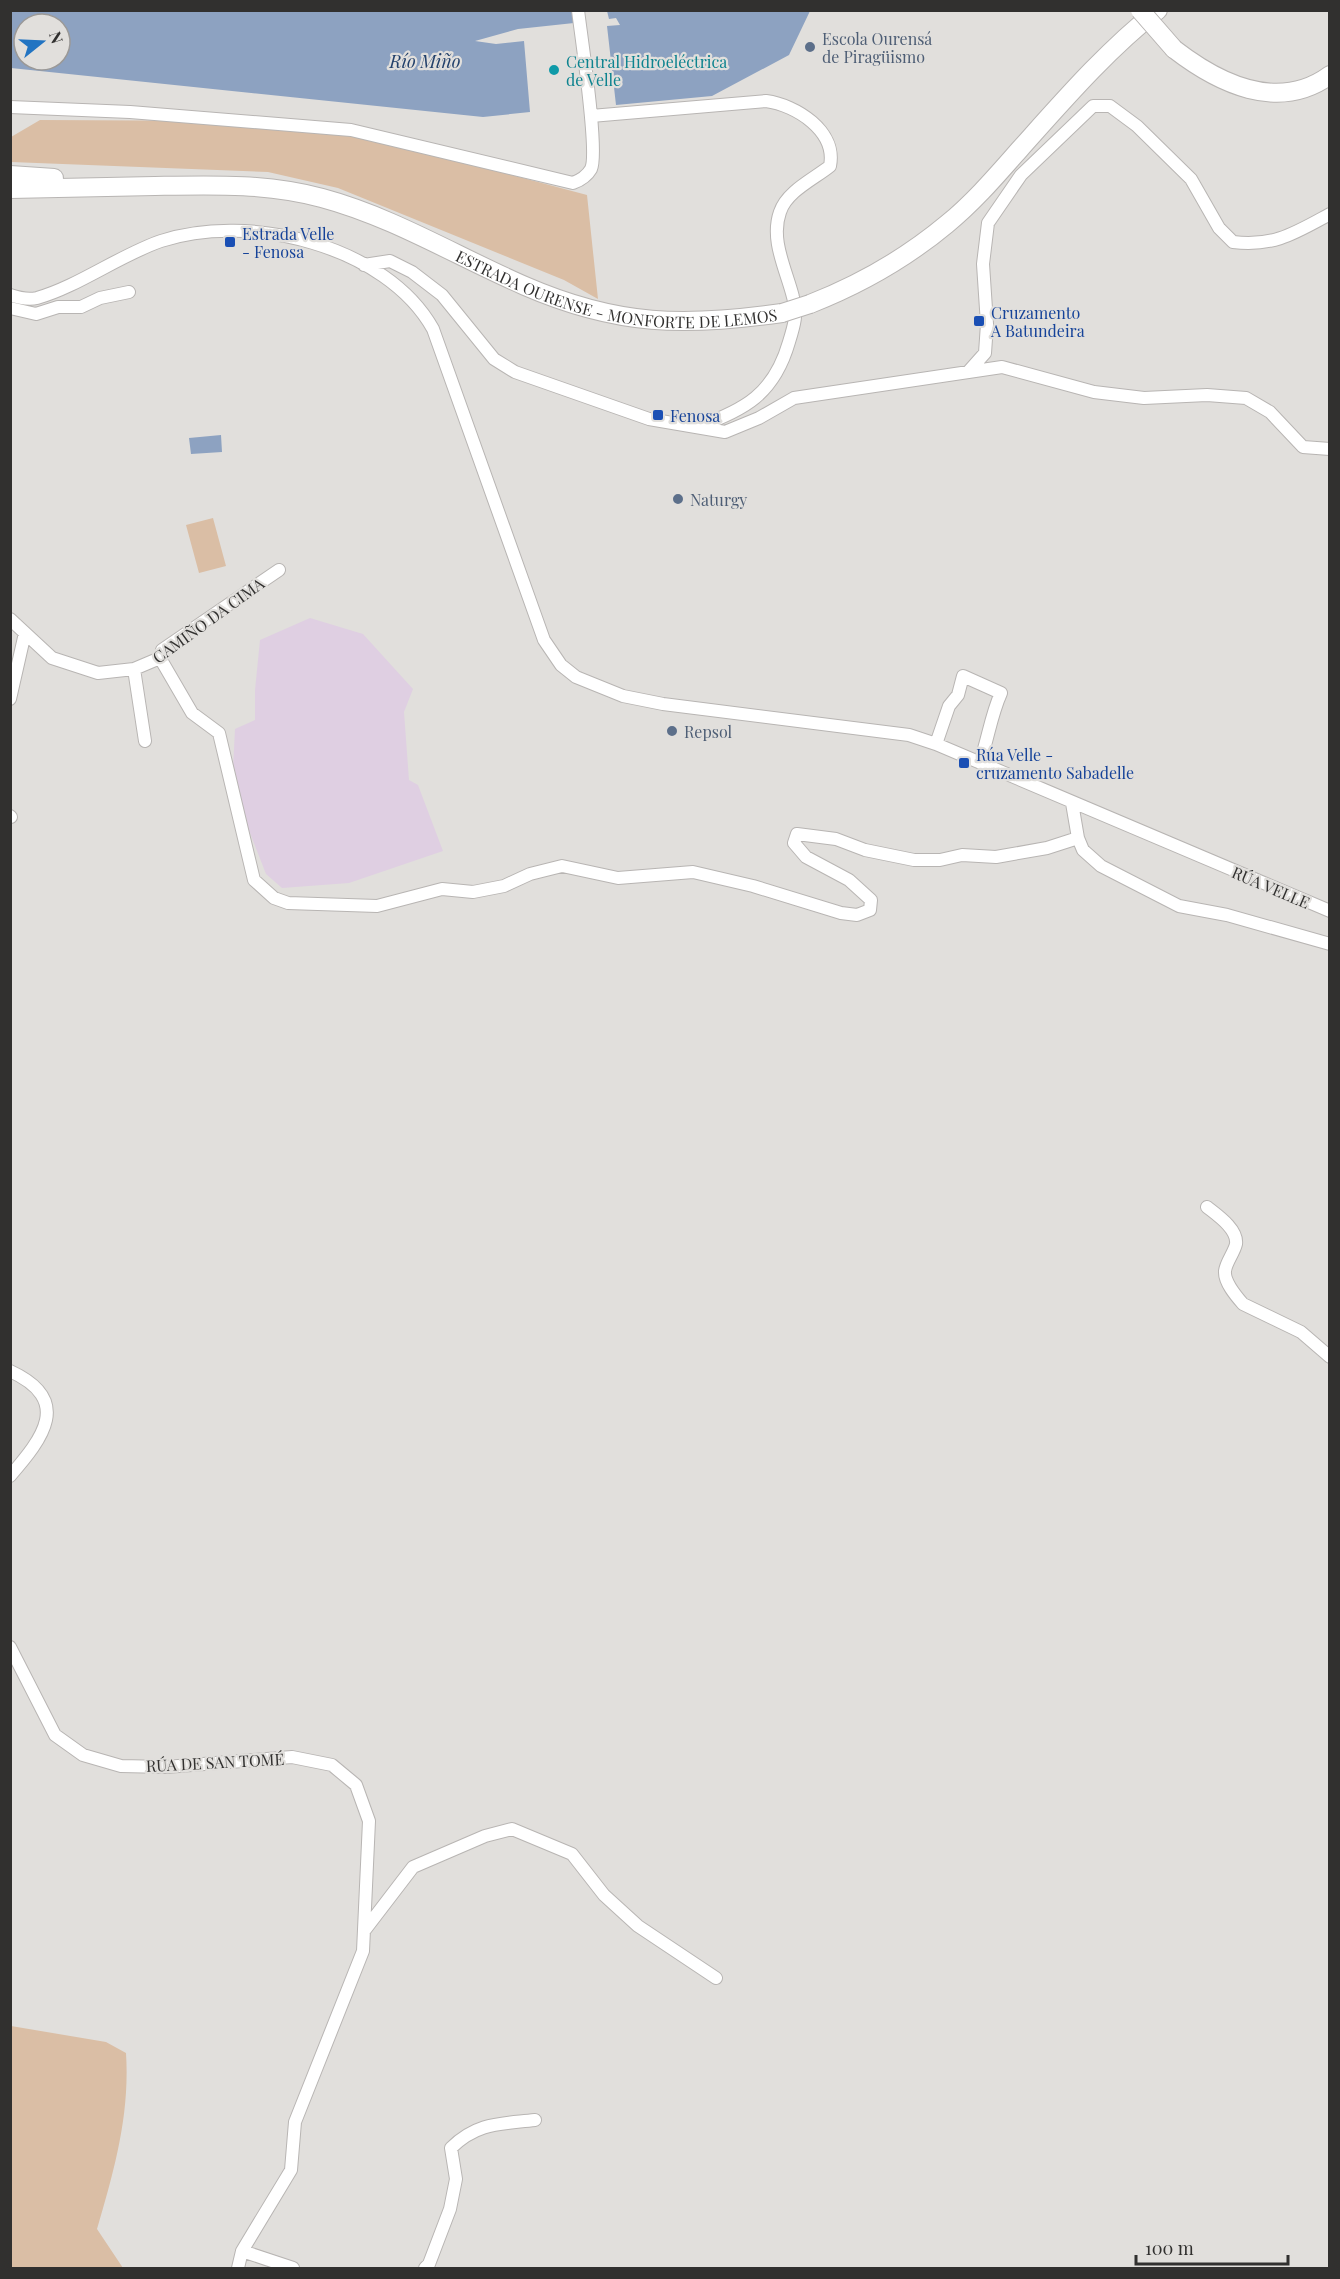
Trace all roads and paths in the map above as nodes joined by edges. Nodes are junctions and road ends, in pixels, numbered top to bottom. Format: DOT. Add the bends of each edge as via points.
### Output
graph roads {
  1 [pos="578,10"];
  2 [pos="1141,10"];
  3 [pos="1158,10"];
  4 [pos="1172,10"];
  5 [pos="1108,57"];
  6 [pos="1329,62"];
  7 [pos="1329,75"];
  8 [pos="1276,94"];
  9 [pos="10,107"];
  10 [pos="591,116"];
  11 [pos="1020,149"];
  12 [pos="10,175"];
  13 [pos="194,185"];
  14 [pos="10,189"];
  15 [pos="1329,214"];
  16 [pos="364,265"];
  17 [pos="129,292"];
  18 [pos="15,303"];
  19 [pos="969,371"];
  20 [pos="695,427"];
  21 [pos="1329,448"];
  22 [pos="279,570"];
  23 [pos="10,619"];
  24 [pos="25,633"];
  25 [pos="160,658"];
  26 [pos="134,669"];
  27 [pos="10,699"];
  28 [pos="145,741"];
  29 [pos="936,744"];
  30 [pos="980,762"];
  31 [pos="1072,803"];
  32 [pos="1078,838"];
  33 [pos="1329,911"];
  34 [pos="1329,944"];
  35 [pos="1208,1208"];
  36 [pos="1329,1357"];
  37 [pos="10,1371"];
  38 [pos="10,1476"];
  39 [pos="10,1647"];
  40 [pos="364,1931"];
  41 [pos="716,1978"];
  42 [pos="536,2120"];
  43 [pos="242,2251"];
  44 [pos="238,2268"];
  45 [pos="293,2268"];
  46 [pos="425,2268"];
  1 -- 10 [label="street"];
  2 -- 8 [label="highway, bridge" via="1174,49 1213,76 1238,87"];
  2 -- 11 [label="highway" via="1081,70"];
  3 -- 5 [label="highway, ESTRADA OURENSE - MONFORTE DE LEMOS"];
  4 -- 5 [label="highway"];
  5 -- 11 [label="highway, ESTRADA OURENSE - MONFORTE DE LEMOS"];
  6 -- 8 [label="highway" via="1306,82"];
  7 -- 8 [label="highway" via="1307,88"];
  9 -- 10 [label="street" via="351,130 573,183 583,179 592,167"];
  10 -- 20 [label="street" via="778,102 802,114 828,141 830,166 797,189 780,210 779,251 796,310 783,362 756,398 734,414"];
  11 -- 13 [label="highway, ESTRADA OURENSE - MONFORTE DE LEMOS, bridge" via="948,224 890,267 855,286 782,313 686,323 613,315 578,306 526,287 358,208 273,188"];
  12 -- 13 [label="highway"];
  13 -- 14 [label="highway, ESTRADA OURENSE - MONFORTE DE LEMOS"];
  15 -- 19 [label="street" via="1291,235 1257,245 1233,243 1219,228 1191,179 1137,126 1110,106 1093,106 1021,175 988,223 983,264 985,353"];
  16 -- 18 [label="street, RÚA VELLE" via="324,246 286,235 196,234 157,243 36,299"];
  16 -- 20 [label="street" via="390,261 412,272 442,295 494,359 515,372 649,419"];
  16 -- 29 [label="street, RÚA VELLE" via="405,293 437,336 541,632 561,665 592,685 623,696 888,731"];
  17 -- 18 [label="street" via="81,307 58,307 36,314"];
  19 -- 20 [label="street" via="794,398 725,432"];
  19 -- 21 [label="street" via="1002,367 1094,392 1144,398 1246,398 1270,412 1303,447"];
  22 -- 25 [label="street, CAMIÑO DA CIMA" via="162,650"];
  23 -- 24 [label="street, CAMIÑO DA CIMA"];
  24 -- 26 [label="street, CAMIÑO DA CIMA" via="51,657 98,672"];
  24 -- 27 [label="street"];
  25 -- 26 [label="street, CAMIÑO DA CIMA"];
  25 -- 32 [label="street" via="192,713 219,733 254,880 274,898 288,903 378,906 442,889 473,892 504,886 562,866 618,878 693,872 856,915 870,910 871,900 849,880 800,852 794,843 797,834 836,839 865,850 914,860 962,855 996,857"];
  26 -- 28 [label="street"];
  29 -- 30 [label="street, RÚA VELLE"];
  29 -- 30 [label="street" via="963,676 1000,693"];
  30 -- 31 [label="street, RÚA VELLE"];
  31 -- 32 [label="street"];
  31 -- 33 [label="street, RÚA VELLE"];
  32 -- 34 [label="street" via="1083,850 1101,866 1179,906 1290,931"];
  35 -- 36 [label="street" via="1223,1219 1236,1237 1225,1271 1236,1297 1301,1332"];
  37 -- 38 [label="street" via="26,1378 44,1398 48,1421 38,1444"];
  39 -- 40 [label="street, RÚA DE SAN TOMÉ" via="55,1736 83,1755 121,1766 166,1767 292,1757 332,1765 356,1785 369,1821"];
  40 -- 41 [label="street" via="412,1868 484,1836 512,1830 572,1854 604,1895 638,1926"];
  40 -- 43 [label="street, RÚA DE SAN TOMÉ" via="363,1950 295,2122 291,2170"];
  42 -- 46 [label="street" via="488,2125 466,2133 451,2148 456,2180 450,2209"];
  43 -- 44 [label="street, RÚA DE SAN TOMÉ"];
  43 -- 45 [label="street"];
}
